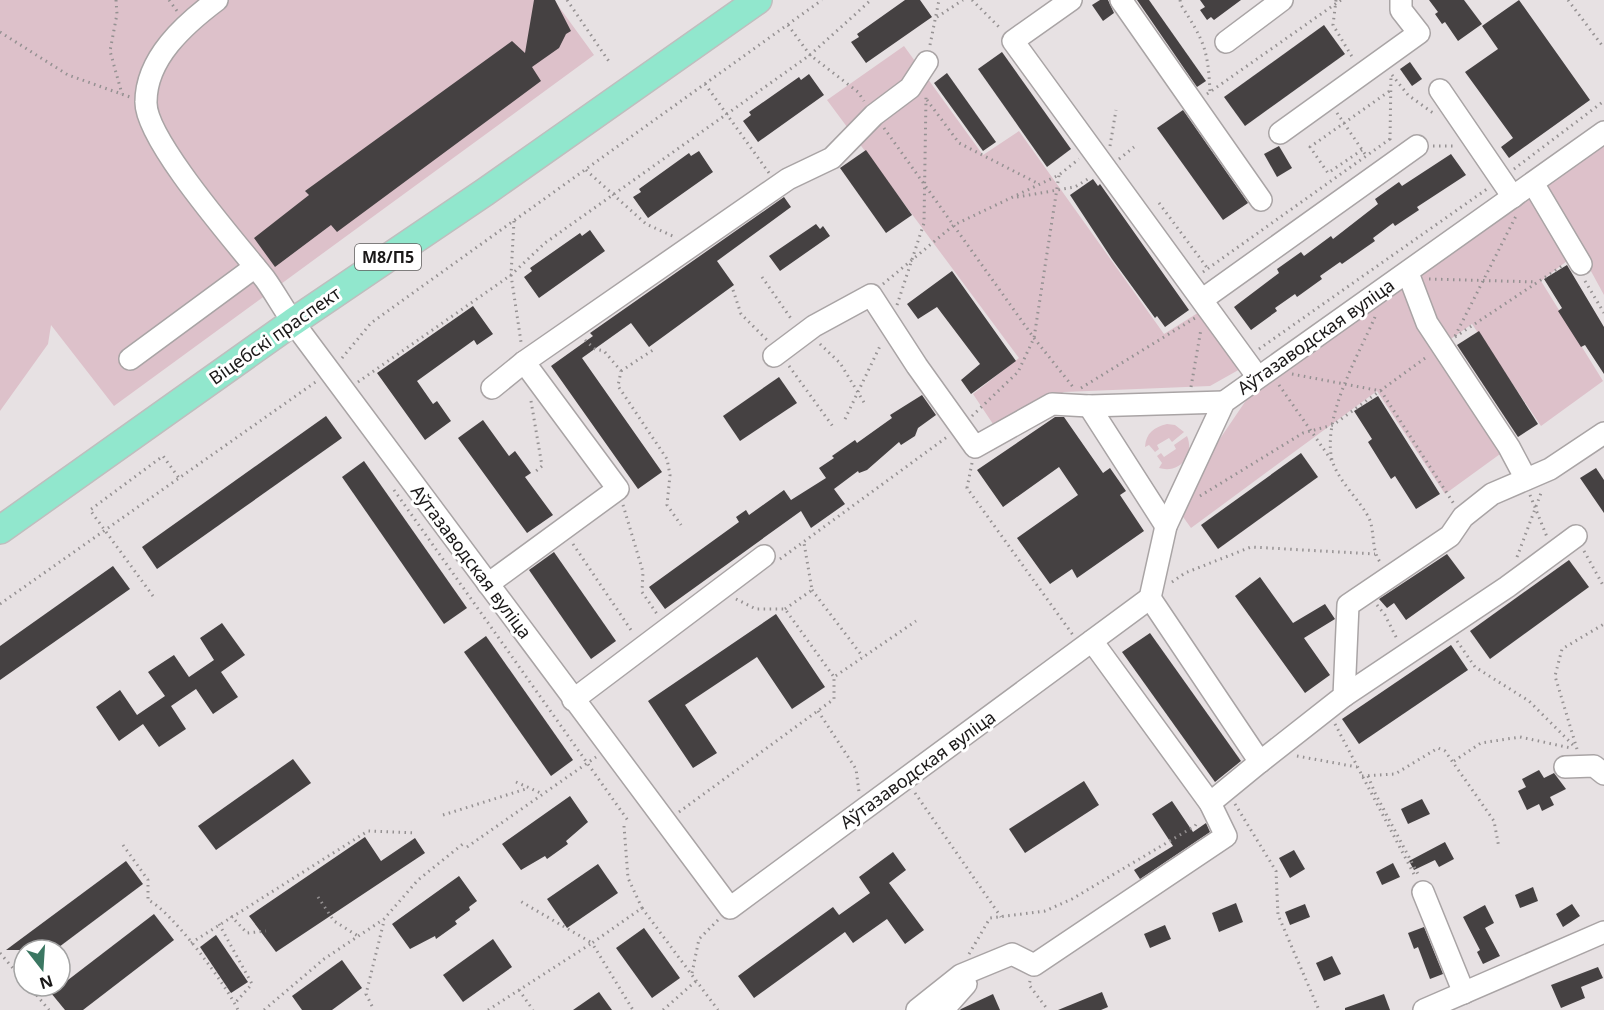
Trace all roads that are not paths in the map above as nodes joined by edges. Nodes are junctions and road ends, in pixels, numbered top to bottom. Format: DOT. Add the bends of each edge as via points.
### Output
graph roads {
  1 [pos="217,0"];
  2 [pos="758,0"];
  3 [pos="1071,0"];
  4 [pos="1120,0"];
  5 [pos="1282,0"];
  6 [pos="1401,0"];
  7 [pos="1226,42"];
  8 [pos="927,62"];
  9 [pos="1440,90"];
  10 [pos="1604,132"];
  11 [pos="1280,133"];
  12 [pos="1417,146"];
  13 [pos="1533,183"];
  14 [pos="1261,200"];
  15 [pos="1516,205"];
  16 [pos="1577,263"];
  17 [pos="255,267"];
  18 [pos="1409,275"];
  19 [pos="1205,307"];
  20 [pos="293,322"];
  21 [pos="774,356"];
  22 [pos="130,359"];
  23 [pos="524,362"];
  24 [pos="1257,368"];
  25 [pos="492,388"];
  26 [pos="1224,402"];
  27 [pos="1089,406"];
  28 [pos="1604,433"];
  29 [pos="1526,479"];
  30 [pos="1170,518"];
  31 [pos="0,530"];
  32 [pos="1576,536"];
  33 [pos="770,559"];
  34 [pos="488,584"];
  35 [pos="1150,598"];
  36 [pos="1087,645"];
  37 [pos="1344,696"];
  38 [pos="573,699"];
  39 [pos="1260,762"];
  40 [pos="1566,767"];
  41 [pos="1599,770"];
  42 [pos="1210,803"];
  43 [pos="1423,892"];
  44 [pos="1604,932"];
  45 [pos="982,966"];
  46 [pos="1464,993"];
  47 [pos="917,1010"];
  48 [pos="943,1010"];
  49 [pos="1424,1010"];
  1 -- 17 [label="street, Аўтазаводская вуліца" via="173,39 154,66 145,102 170,156"];
  2 -- 20 [label="main road, Віцебскі праспект / М8/П5"];
  3 -- 19 [label="street" via="1012,40 1190,281"];
  4 -- 14 [label="street" via="1201,98"];
  5 -- 7 [label="street"];
  6 -- 11 [label="street" via="1401,10 1419,33 1391,64 1363,74"];
  8 -- 23 [label="street" via="910,88 874,115 832,158 779,186"];
  9 -- 15 [label="street" via="1490,182"];
  10 -- 13 [label="street, Аўтазаводская вуліца"];
  12 -- 19 [label="street" via="1378,165"];
  13 -- 15 [label="street, Аўтазаводская вуліца"];
  13 -- 16 [label="street"];
  15 -- 18 [label="street, Аўтазаводская вуліца"];
  17 -- 20 [label="street, Аўтазаводская вуліца"];
  17 -- 22 [label="street"];
  18 -- 24 [label="street, Аўтазаводская вуліца"];
  18 -- 29 [label="street" via="1426,323 1447,342"];
  19 -- 24 [label="street"];
  20 -- 31 [label="main road, Віцебскі праспект / М8/П5"];
  20 -- 34 [label="street, Аўтазаводская вуліца"];
  21 -- 27 [label="street" via="814,326 871,295 975,447 1052,404"];
  23 -- 25 [label="street"];
  23 -- 34 [label="street" via="618,489"];
  24 -- 26 [label="street, Аўтазаводская вуліца"];
  26 -- 27 [label="street"];
  26 -- 30 [label="street, Аўтазаводская вуліца"];
  27 -- 30 [label="street"];
  28 -- 29 [label="street" via="1550,469"];
  29 -- 37 [label="street" via="1492,494 1463,517 1450,536 1348,605"];
  30 -- 35 [label="street, Аўтазаводская вуліца"];
  32 -- 37 [label="street"];
  33 -- 38 [label="street" via="723,586"];
  34 -- 38 [label="street, Аўтазаводская вуліца"];
  35 -- 36 [label="street, Аўтазаводская вуліца"];
  35 -- 39 [label="street"];
  36 -- 38 [label="street, Аўтазаводская вуліца" via="730,908"];
  36 -- 42 [label="street"];
  37 -- 39 [label="street"];
  39 -- 42 [label="street"];
  40 -- 41 [label="street"];
  42 -- 45 [label="street" via="1226,836 1034,965 1012,954"];
  43 -- 46 [label="street"];
  44 -- 46 [label="street"];
  45 -- 47 [label="street" via="961,975"];
  45 -- 48 [label="street"];
  46 -- 49 [label="street"];
}
